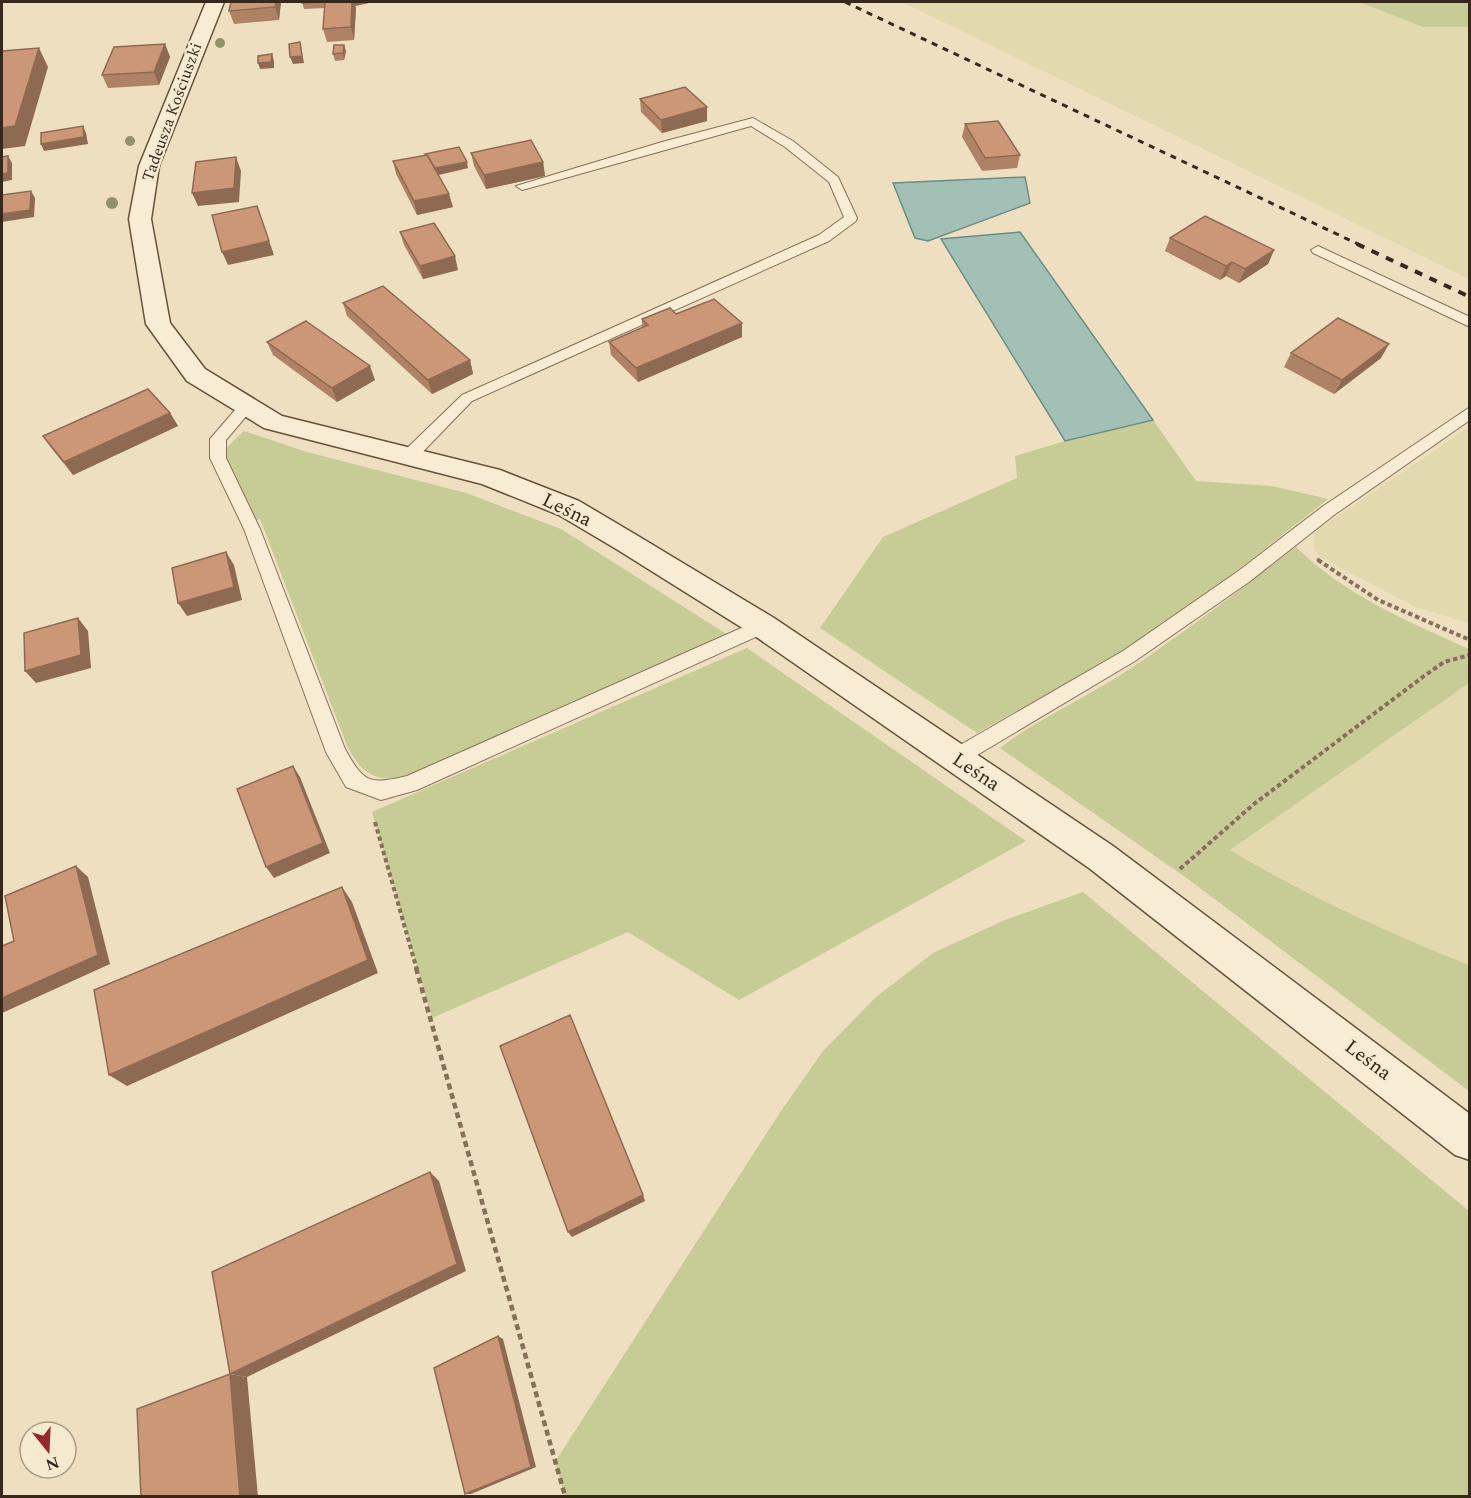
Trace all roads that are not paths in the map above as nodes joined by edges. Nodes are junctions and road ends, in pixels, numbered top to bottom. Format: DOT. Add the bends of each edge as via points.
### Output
graph roads {
  1 [pos="215,2"];
  2 [pos="522,186"];
  3 [pos="1318,250"];
  4 [pos="1470,323"];
  5 [pos="246,407"];
  6 [pos="1470,412"];
  7 [pos="408,457"];
  8 [pos="446,466"];
  9 [pos="763,626"];
  10 [pos="955,758"];
  11 [pos="1470,1140"];
  1 -- 5 [label="main road, Tadeusza Kościuszki" via="150,166 140,219 158,324 196,375"];
  2 -- 7 [label="lane" via="697,134 753,122 789,144 834,180 851,218 824,238 467,398"];
  3 -- 4 [label="lane"];
  5 -- 7 [label="main road, Tadeusza Kościuszki" via="273,422"];
  5 -- 9 [label="lane" via="218,439 218,458 252,529 336,752 353,781 381,791 394,788"];
  6 -- 10 [label="lane" via="1129,656"];
  7 -- 8 [label="main road, Tadeusza Kościuszki"];
  8 -- 9 [label="main road, Leśna" via="490,477 569,508"];
  9 -- 10 [label="main road, Leśna"];
  10 -- 11 [label="main road, Leśna" via="1101,857"];
}
